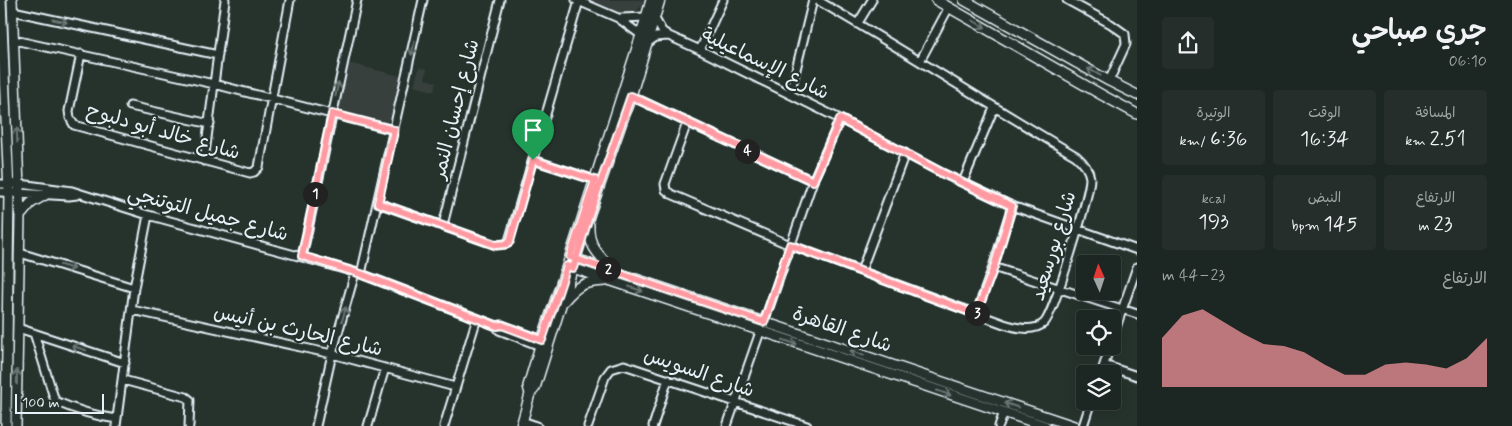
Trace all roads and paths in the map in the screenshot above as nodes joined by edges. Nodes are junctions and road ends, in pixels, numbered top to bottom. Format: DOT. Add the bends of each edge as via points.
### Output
graph roads {
  1 [pos="12,0"];
  2 [pos="225,0"];
  3 [pos="290,0"];
  4 [pos="357,0"];
  5 [pos="423,0"];
  6 [pos="500,0"];
  7 [pos="651,0"];
  8 [pos="660,0"];
  9 [pos="723,0"];
  10 [pos="812,0"];
  11 [pos="817,0"];
  12 [pos="872,0"];
  13 [pos="936,0"];
  14 [pos="964,0"];
  15 [pos="1067,0"];
  16 [pos="577,1"];
  17 [pos="0,6"];
  18 [pos="949,7"];
  19 [pos="13,11"];
  20 [pos="650,17"];
  21 [pos="618,18"];
  22 [pos="858,23"];
  23 [pos="641,34"];
  24 [pos="1,36"];
  25 [pos="669,36"];
  26 [pos="14,40"];
  27 [pos="646,44"];
  28 [pos="700,50"];
  29 [pos="81,54"];
  30 [pos="218,55"];
  31 [pos="920,61"];
  32 [pos="1110,81"];
  33 [pos="214,84"];
  34 [pos="790,94"];
  35 [pos="1137,95"];
  36 [pos="631,96"];
  37 [pos="272,99"];
  38 [pos="3,103"];
  39 [pos="130,106"];
  40 [pos="994,108"];
  41 [pos="332,114"];
  42 [pos="1137,114"];
  43 [pos="840,119"];
  44 [pos="687,123"];
  45 [pos="210,124"];
  46 [pos="394,130"];
  47 [pos="905,153"];
  48 [pos="204,160"];
  49 [pos="533,160"];
  50 [pos="595,180"];
  51 [pos="813,181"];
  52 [pos="963,182"];
  53 [pos="5,188"];
  54 [pos="20,188"];
  55 [pos="79,194"];
  56 [pos="45,195"];
  57 [pos="378,203"];
  58 [pos="1012,206"];
  59 [pos="590,213"];
  60 [pos="148,215"];
  61 [pos="20,216"];
  62 [pos="443,225"];
  63 [pos="1077,229"];
  64 [pos="790,245"];
  65 [pos="1137,250"];
  66 [pos="20,253"];
  67 [pos="302,256"];
  68 [pos="573,258"];
  69 [pos="570,267"];
  70 [pos="994,267"];
  71 [pos="1137,267"];
  72 [pos="614,271"];
  73 [pos="861,271"];
  74 [pos="358,273"];
  75 [pos="611,280"];
  76 [pos="1134,283"];
  77 [pos="4,288"];
  78 [pos="134,288"];
  79 [pos="1059,288"];
  80 [pos="561,305"];
  81 [pos="1123,309"];
  82 [pos="132,310"];
  83 [pos="976,314"];
  84 [pos="1121,314"];
  85 [pos="1137,314"];
  86 [pos="477,318"];
  87 [pos="764,322"];
  88 [pos="18,328"];
  89 [pos="760,332"];
  90 [pos="34,333"];
  91 [pos="544,344"];
  92 [pos="332,354"];
  93 [pos="1107,355"];
  94 [pos="125,363"];
  95 [pos="1104,365"];
  96 [pos="385,368"];
  97 [pos="1121,371"];
  98 [pos="1137,376"];
  99 [pos="668,379"];
  100 [pos="123,380"];
  101 [pos="455,387"];
  102 [pos="736,402"];
  103 [pos="1088,410"];
  104 [pos="1004,412"];
  105 [pos="116,422"];
  106 [pos="521,423"];
  107 [pos="6,426"];
  108 [pos="16,426"];
  109 [pos="189,426"];
  110 [pos="316,426"];
  111 [pos="368,426"];
  112 [pos="444,426"];
  113 [pos="537,426"];
  114 [pos="588,426"];
  115 [pos="653,426"];
  116 [pos="727,426"];
  117 [pos="808,426"];
  118 [pos="999,426"];
  119 [pos="1044,426"];
  120 [pos="1074,426"];
  121 [pos="1083,426"];
  1 -- 19 [label="main road"];
  2 -- 30 [label="street"];
  3 -- 37 [label="street, شارع خالد أبو دلبوح"];
  41 -- 4 [label="street, one-way"];
  5 -- 46 [label="street, one-way"];
  6 -- 62 [label="street, شارع إحسان النمر"];
  7 -- 20 [label="main road"];
  8 -- 20 [label="main road"];
  9 -- 28 [label="street"];
  10 -- 34 [label="street"];
  11 -- 22 [label="street, شارع بورسعيد"];
  12 -- 22 [label="street"];
  13 -- 18 [label="main road"];
  32 -- 14 [label="main road, one-way"];
  15 -- 32 [label="street" via="1125,34 1126,44"];
  16 -- 21 [label="street"];
  16 -- 49 [label="street"];
  17 -- 24 [label="main road"];
  18 -- 31 [label="street"];
  18 -- 42 [label="main road, one-way"];
  19 -- 26 [label="main road"];
  19 -- 30 [label="street, one-way"];
  20 -- 21 [label="street"];
  20 -- 23 [label="main road"];
  20 -- 25 [label="street, شارع الإسماعيلية"];
  20 -- 27 [label="main road"];
  21 -- 23 [label="street"];
  22 -- 31 [label="street, شارع بورسعيد"];
  23 -- 50 [label="main road"];
  24 -- 38 [label="main road"];
  25 -- 27 [label="street, شارع الإسماعيلية" via="656,37"];
  25 -- 28 [label="street, شارع الإسماعيلية"];
  26 -- 29 [label="street"];
  54 -- 26 [label="main road, one-way"];
  27 -- 36 [label="main road"];
  28 -- 34 [label="street, شارع الإسماعيلية"];
  29 -- 33 [label="street"];
  29 -- 48 [label="street, شارع خالد أبو دلبوح" via="70,111 74,125"];
  30 -- 33 [label="street"];
  31 -- 40 [label="street, شارع بورسعيد"];
  32 -- 35 [label="main road"];
  33 -- 37 [label="street"];
  33 -- 45 [label="street"];
  34 -- 43 [label="street, شارع الإسماعيلية"];
  36 -- 44 [label="street"];
  36 -- 59 [label="main road"];
  37 -- 41 [label="street"];
  37 -- 48 [label="street, شارع خالد أبو دلبوح" via="256,172"];
  38 -- 53 [label="main road"];
  39 -- 45 [label="street"];
  40 -- 52 [label="street"];
  40 -- 63 [label="street, شارع بورسعيد" via="1076,156 1084,164 1089,173 1089,183"];
  41 -- 46 [label="street"];
  41 -- 67 [label="street"];
  43 -- 47 [label="street, شارع الإسماعيلية"];
  43 -- 51 [label="street"];
  44 -- 51 [label="street"];
  44 -- 64 [label="street, شارع بورسعيد" via="665,184 666,190"];
  45 -- 48 [label="street"];
  46 -- 57 [label="street"];
  47 -- 52 [label="street, شارع الإسماعيلية"];
  47 -- 73 [label="street"];
  49 -- 50 [label="street"];
  49 -- 62 [label="street" via="510,241 506,244 496,245"];
  50 -- 68 [label="main road"];
  51 -- 64 [label="street"];
  52 -- 58 [label="street, شارع الإسماعيلية"];
  53 -- 54 [label="street"];
  53 -- 77 [label="main road"];
  54 -- 55 [label="street, شارع جميل التوتنجي"];
  54 -- 56 [label="street, شارع جميل التوتنجي"];
  54 -- 61 [label="main road"];
  55 -- 56 [label="street, شارع جميل التوتنجي"];
  55 -- 60 [label="street, شارع جميل التوتنجي"];
  56 -- 61 [label="main road" via="31,203"];
  57 -- 62 [label="street"];
  57 -- 74 [label="street"];
  58 -- 63 [label="street, شارع الإسماعيلية"];
  58 -- 70 [label="street"];
  59 -- 68 [label="main road"];
  59 -- 72 [label="main road" via="591,245"];
  60 -- 67 [label="street, شارع جميل التوتنجي"];
  60 -- 78 [label="street"];
  61 -- 66 [label="main road"];
  63 -- 65 [label="street, شارع الإسماعيلية"];
  63 -- 79 [label="street, شارع بورسعيد"];
  64 -- 73 [label="street, شارع بورسعيد"];
  64 -- 87 [label="street"];
  66 -- 78 [label="street, one-way"];
  66 -- 88 [label="main road"];
  67 -- 74 [label="street, شارع جميل التوتنجي"];
  68 -- 69 [label="main road"];
  68 -- 72 [label="main road, شارع القاهرة"];
  69 -- 75 [label="main road, شارع القاهرة"];
  69 -- 80 [label="main road"];
  69 -- 91 [label="main road"];
  70 -- 79 [label="street"];
  70 -- 83 [label="street"];
  71 -- 76 [label="street"];
  72 -- 87 [label="main road, شارع القاهرة"];
  73 -- 83 [label="street, شارع بورسعيد"];
  74 -- 86 [label="street, شارع جميل التوتنجي"];
  92 -- 74 [label="street, one-way"];
  75 -- 80 [label="main road" via="579,286"];
  75 -- 89 [label="main road, شارع القاهرة, one-way"];
  76 -- 81 [label="street"];
  77 -- 107 [label="main road"];
  78 -- 82 [label="street"];
  79 -- 81 [label="street"];
  79 -- 83 [label="street, شارع بورسعيد" via="1051,313 1044,323 1036,327 1015,327"];
  80 -- 91 [label="main road"];
  81 -- 84 [label="street"];
  81 -- 85 [label="street"];
  82 -- 92 [label="street, شارع الحارث بن أنيس"];
  82 -- 94 [label="street"];
  86 -- 91 [label="street, شارع جميل التوتنجي" via="502,325"];
  86 -- 101 [label="street"];
  120 -- 87 [label="main road, شارع القاهرة, one-way"];
  88 -- 90 [label="street"];
  108 -- 88 [label="main road, one-way"];
  89 -- 102 [label="street"];
  89 -- 104 [label="main road, شارع القاهرة, one-way"];
  94 -- 90 [label="street, one-way"];
  90 -- 105 [label="street" via="56,401"];
  91 -- 106 [label="main road" via="535,388"];
  92 -- 96 [label="street, شارع الحارث بن أنيس"];
  92 -- 110 [label="street"];
  93 -- 95 [label="street"];
  94 -- 100 [label="street"];
  96 -- 101 [label="street, شارع الحارث بن أنيس"];
  96 -- 111 [label="street"];
  97 -- 98 [label="street"];
  99 -- 102 [label="street, شارع السويس"];
  99 -- 114 [label="street, شارع السويس" via="624,365 611,368"];
  99 -- 115 [label="street"];
  100 -- 105 [label="street"];
  100 -- 109 [label="street" via="186,397 191,408"];
  101 -- 112 [label="street"];
  102 -- 116 [label="street"];
  102 -- 117 [label="street, شارع السويس"];
  103 -- 121 [label="street"];
  104 -- 118 [label="street"];
  104 -- 119 [label="main road, شارع القاهرة"];
  106 -- 113 [label="street"];
}
